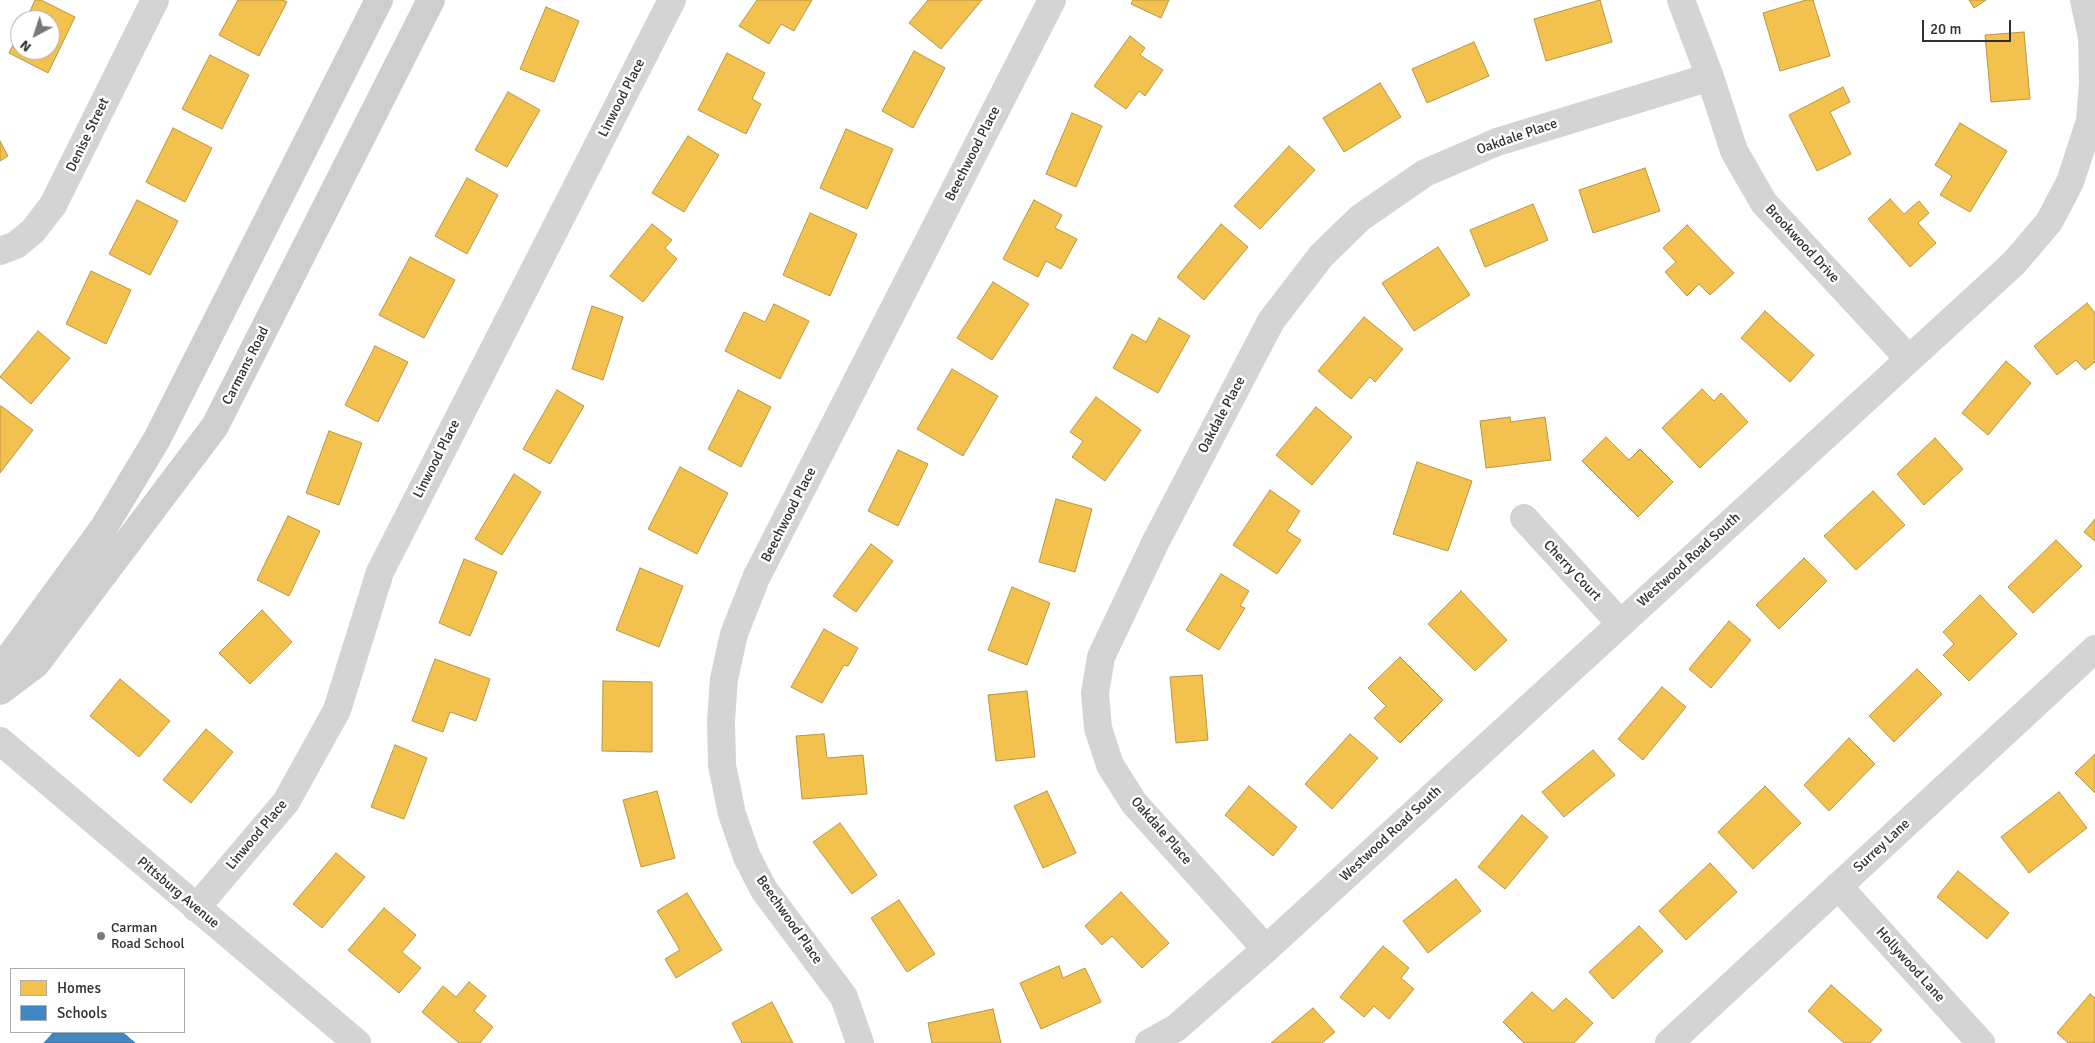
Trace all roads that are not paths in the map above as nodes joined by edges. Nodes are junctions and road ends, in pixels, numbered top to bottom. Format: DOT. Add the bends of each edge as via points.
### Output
graph roads {
  1 [pos="155,0"];
  2 [pos="379,0"];
  3 [pos="431,0"];
  4 [pos="672,0"];
  5 [pos="1052,0"];
  6 [pos="1681,0"];
  7 [pos="2084,0"];
  8 [pos="1710,76"];
  9 [pos="0,251"];
  10 [pos="1909,359"];
  11 [pos="1524,518"];
  12 [pos="1620,623"];
  13 [pos="2095,649"];
  14 [pos="0,670"];
  15 [pos="0,691"];
  16 [pos="0,742"];
  17 [pos="1838,886"];
  18 [pos="196,908"];
  19 [pos="1266,949"];
  20 [pos="357,1043"];
  21 [pos="860,1043"];
  22 [pos="1150,1043"];
  23 [pos="1669,1043"];
  24 [pos="1981,1043"];
  1 -- 9 [label="street, Denise Street" via="53,205 33,231 16,245"];
  2 -- 14 [label="street" via="157,438 104,527"];
  3 -- 15 [label="street, Carmans Road" via="215,426 36,664"];
  4 -- 18 [label="street, Linwood Place" via="380,572 337,710 286,802"];
  5 -- 21 [label="street, Beechwood Place" via="756,578 734,634 724,679 720,721 722,765 732,814 747,857 764,890 844,997"];
  6 -- 8 [label="street, Brookwood Drive"];
  7 -- 10 [label="street, Westwood Road South" via="2092,37 2094,82 2090,121 2070,182 2049,222 2014,263"];
  8 -- 10 [label="street, Brookwood Drive" via="1734,151 1764,203"];
  8 -- 19 [label="street, Oakdale Place" via="1497,142 1425,173 1360,218 1321,256 1271,321 1155,543 1101,657 1095,693 1098,728 1110,765 1134,803"];
  10 -- 12 [label="street, Westwood Road South"];
  11 -- 12 [label="street, Cherry Court"];
  12 -- 19 [label="street, Westwood Road South"];
  13 -- 17 [label="street, Surrey Lane"];
  16 -- 18 [label="street, Pittsburg Avenue"];
  17 -- 23 [label="street, Surrey Lane"];
  17 -- 24 [label="street, Hollywood Lane"];
  18 -- 20 [label="street, Pittsburg Avenue"];
  19 -- 22 [label="street, Westwood Road South" via="1176,1028"];
}
